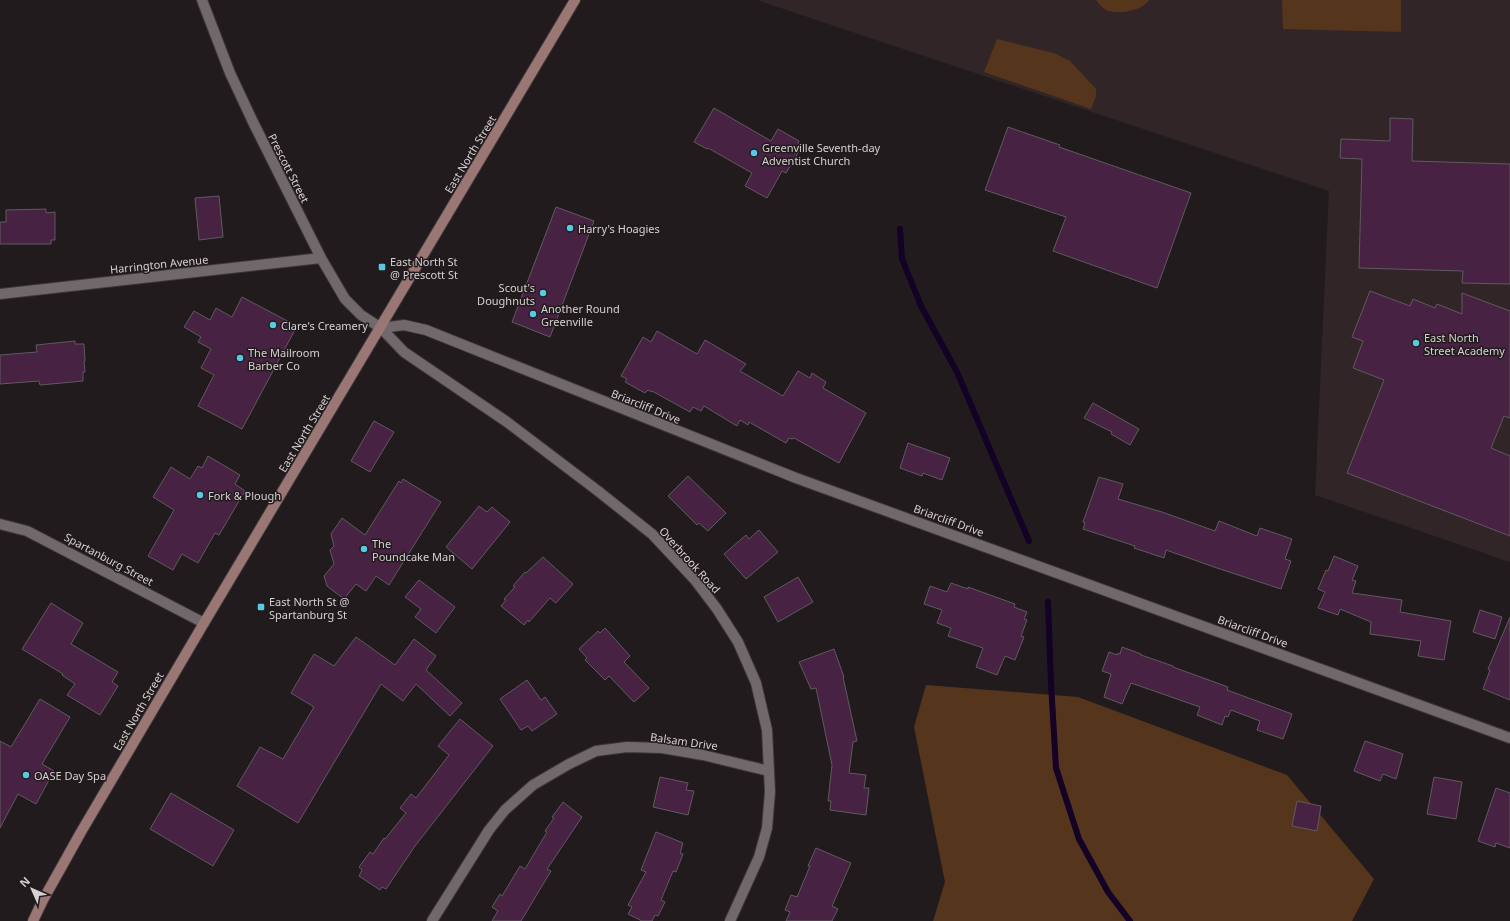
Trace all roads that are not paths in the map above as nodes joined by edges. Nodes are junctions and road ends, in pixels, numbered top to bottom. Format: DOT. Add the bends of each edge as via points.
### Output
graph roads {
  1 [pos="202,0"];
  2 [pos="575,0"];
  3 [pos="320,258"];
  4 [pos="0,294"];
  5 [pos="381,328"];
  6 [pos="0,524"];
  7 [pos="204,623"];
  8 [pos="1510,738"];
  9 [pos="769,771"];
  10 [pos="33,921"];
  11 [pos="432,921"];
  12 [pos="730,921"];
  1 -- 3 [label="street, Prescott Street" via="236,86"];
  2 -- 5 [label="main road, East North Street"];
  3 -- 4 [label="street, Harrington Avenue"];
  3 -- 5 [label="street, Prescott Street" via="345,299 361,315"];
  5 -- 7 [label="main road, East North Street"];
  5 -- 8 [label="street, Briarcliff Drive" via="404,325 426,330 796,478"];
  5 -- 9 [label="street, Overbrook Road" via="404,352 507,422 640,524 695,580 738,642 756,683 767,730"];
  6 -- 7 [label="street, Spartanburg Street" via="27,530"];
  7 -- 10 [label="main road, East North Street" via="81,832"];
  9 -- 11 [label="street, Balsam Drive" via="662,748 627,747 596,751 533,786 505,810 489,830"];
  9 -- 12 [label="street, Overbrook Road" via="767,828 759,857"];
}
